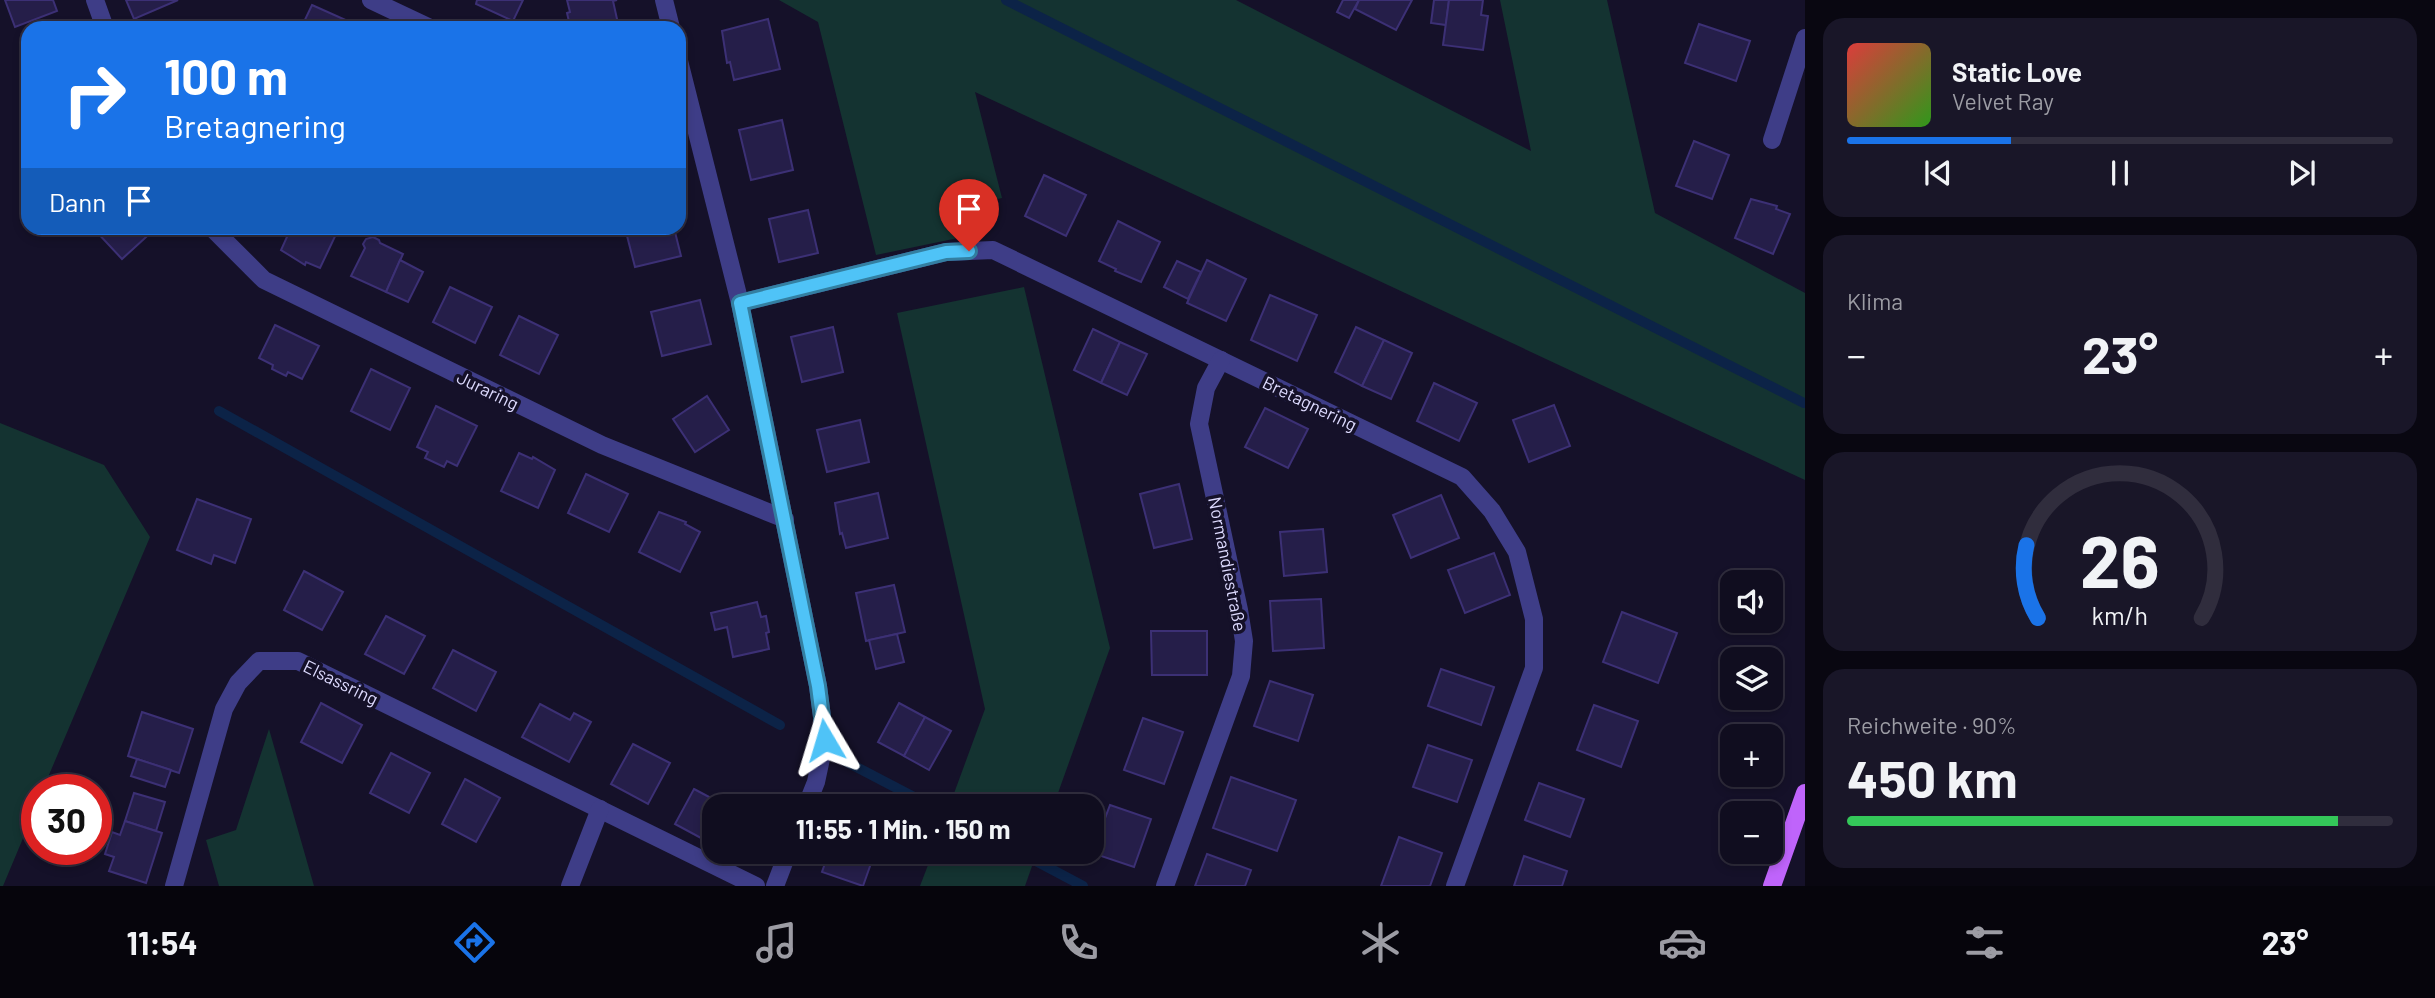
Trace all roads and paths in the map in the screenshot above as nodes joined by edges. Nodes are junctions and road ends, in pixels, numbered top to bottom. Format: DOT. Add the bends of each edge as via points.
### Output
graph roads {
  1 [pos="95,0"];
  2 [pos="371,0"];
  3 [pos="664,0"];
  4 [pos="102,21"];
  5 [pos="415,21"];
  6 [pos="669,21"];
  7 [pos="1805,38"];
  8 [pos="686,89"];
  9 [pos="1772,140"];
  10 [pos="219,235"];
  11 [pos="740,303"];
  12 [pos="1221,360"];
  13 [pos="785,519"];
  14 [pos="1805,793"];
  15 [pos="811,794"];
  16 [pos="600,809"];
  17 [pos="784,864"];
  18 [pos="174,886"];
  19 [pos="570,886"];
  20 [pos="756,886"];
  21 [pos="775,886"];
  22 [pos="1165,886"];
  23 [pos="1455,886"];
  24 [pos="1772,886"];
  1 -- 4 [label="street"];
  2 -- 5 [label="street"];
  3 -- 6 [label="street"];
  7 -- 9 [label="street"];
  8 -- 11 [label="street"];
  10 -- 13 [label="street, Juraring" via="264,280 602,445"];
  11 -- 12 [label="street, Bretagnering" via="946,252 993,250"];
  11 -- 13 [label="street"];
  12 -- 22 [label="street, Normandiestraße" via="1206,388 1199,424 1244,641 1241,676"];
  12 -- 23 [label="street, Bretagnering" via="1462,477 1492,511 1517,552 1534,620 1534,668"];
  13 -- 15 [label="street" via="825,740"];
  14 -- 24 [label="main road"];
  16 -- 18 [label="street, Elsassring" via="298,661 259,661 237,683 224,709"];
  16 -- 19 [label="street"];
  16 -- 20 [label="street, Elsassring"];
  17 -- 21 [label="street"];
}
